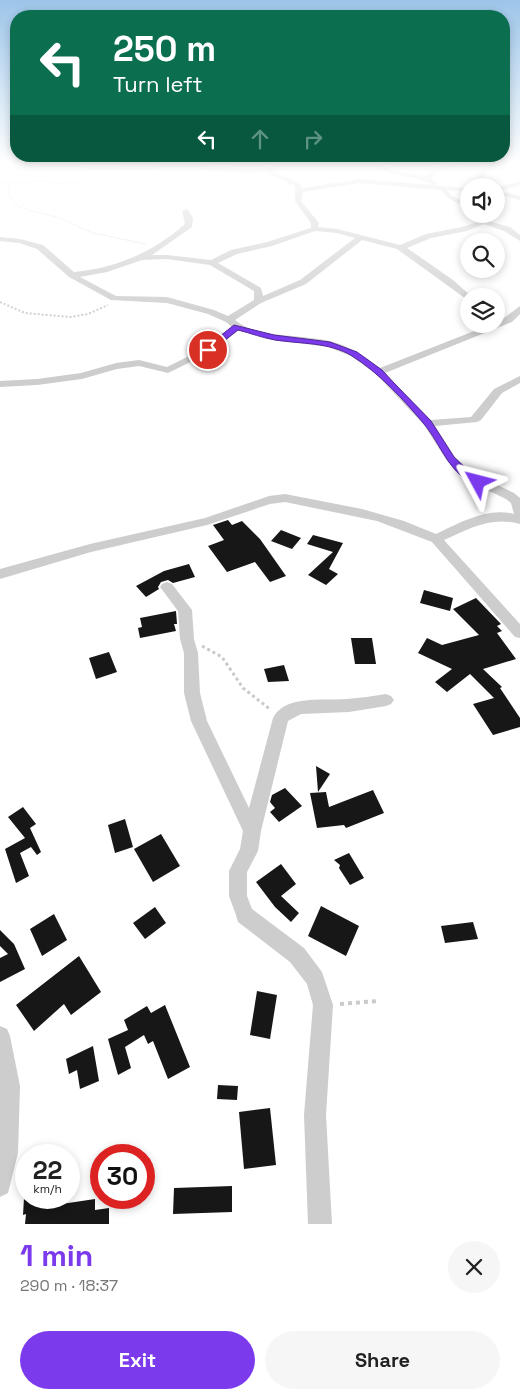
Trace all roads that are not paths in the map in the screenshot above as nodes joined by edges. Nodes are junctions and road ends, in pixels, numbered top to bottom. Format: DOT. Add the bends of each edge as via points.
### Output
graph roads {
  1 [pos="190,219"];
  2 [pos="313,219"];
  3 [pos="481,223"];
  4 [pos="487,223"];
  5 [pos="314,229"];
  6 [pos="362,237"];
  7 [pos="0,239"];
  8 [pos="520,239"];
  9 [pos="400,246"];
  10 [pos="141,258"];
  11 [pos="212,263"];
  12 [pos="72,275"];
  13 [pos="460,291"];
  14 [pos="258,301"];
  15 [pos="520,309"];
  16 [pos="505,319"];
  17 [pos="229,320"];
  18 [pos="505,321"];
  19 [pos="237,327"];
  20 [pos="520,328"];
  21 [pos="472,333"];
  22 [pos="379,372"];
  23 [pos="520,379"];
  24 [pos="0,384"];
  25 [pos="428,423"];
  26 [pos="519,510"];
  27 [pos="436,539"];
  28 [pos="0,574"];
  29 [pos="167,587"];
  30 [pos="520,633"];
  31 [pos="386,700"];
  32 [pos="252,831"];
  33 [pos="0,1036"];
  34 [pos="0,1185"];
  35 [pos="320,1224"];
  1 -- 10 [label="street" via="189,225"];
  2 -- 5 [label="street"];
  3 -- 9 [label="street"];
  4 -- 8 [label="street"];
  5 -- 6 [label="street"];
  5 -- 11 [label="street" via="234,252"];
  6 -- 9 [label="street"];
  6 -- 14 [label="street" via="303,282"];
  7 -- 12 [label="street" via="40,247"];
  9 -- 13 [label="street"];
  10 -- 11 [label="street" via="167,257"];
  10 -- 12 [label="street" via="102,272"];
  11 -- 14 [label="street" via="258,290"];
  12 -- 17 [label="street" via="114,298 167,300"];
  14 -- 17 [label="street"];
  15 -- 16 [label="street"];
  17 -- 19 [label="street"];
  18 -- 20 [label="street"];
  19 -- 22 [label="street" via="274,338 330,344 354,354"];
  19 -- 24 [label="street" via="208,350 168,370 138,363 82,376"];
  21 -- 22 [label="street"];
  22 -- 25 [label="street"];
  23 -- 25 [label="street" via="498,391 473,420"];
  25 -- 26 [label="street" via="451,459 468,476 510,496"];
  26 -- 27 [label="street"];
  27 -- 28 [label="street" via="375,518 284,498 206,522 90,548"];
  27 -- 30 [label="street"];
  29 -- 32 [label="street" via="185,610 192,693 199,721"];
  31 -- 32 [label="street" via="286,711 281,718"];
  32 -- 35 [label="street" via="249,850 238,871 238,896 244,915 297,955 315,979 323,1005 315,1115"];
  33 -- 34 [label="street" via="9,1086 7,1152"];
}
